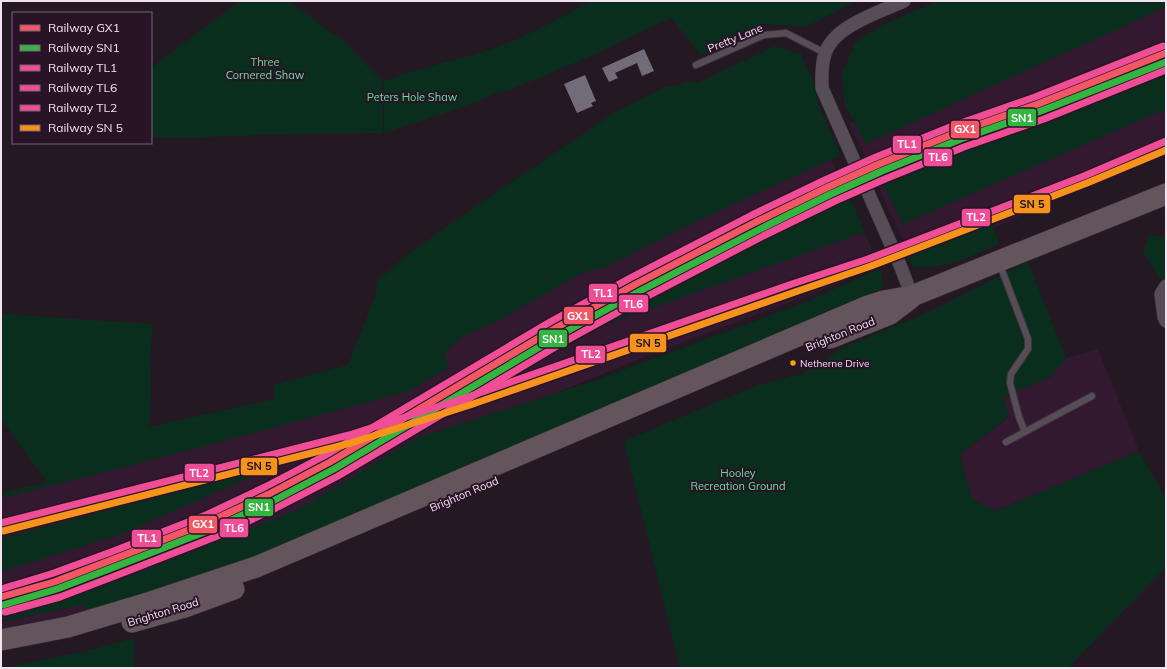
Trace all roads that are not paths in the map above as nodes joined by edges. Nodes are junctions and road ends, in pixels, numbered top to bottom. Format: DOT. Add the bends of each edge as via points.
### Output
graph roads {
  1 [pos="904,1"];
  2 [pos="825,53"];
  3 [pos="696,64"];
  4 [pos="1166,194"];
  5 [pos="999,261"];
  6 [pos="1166,286"];
  7 [pos="912,296"];
  8 [pos="1166,321"];
  9 [pos="1092,396"];
  10 [pos="1025,432"];
  11 [pos="1006,442"];
  12 [pos="1,640"];
  13 [pos="1,652"];
  1 -- 2 [label="street" via="856,22 836,35"];
  2 -- 3 [label="lane, Pretty Lane" via="786,33 764,35"];
  2 -- 7 [label="street" via="822,88"];
  4 -- 5 [label="highway, Brighton Road"];
  5 -- 7 [label="highway, Brighton Road"];
  5 -- 10 [label="lane" via="1028,339 1028,349 1011,374 1010,383"];
  6 -- 8 [label="street" via="1161,294"];
  7 -- 12 [label="highway, Brighton Road" via="884,300 868,306 256,567 68,627"];
  7 -- 13 [label="highway, Brighton Road" via="890,314 261,580 136,621 71,638"];
  9 -- 10 [label="lane"];
  10 -- 11 [label="lane"];
}
